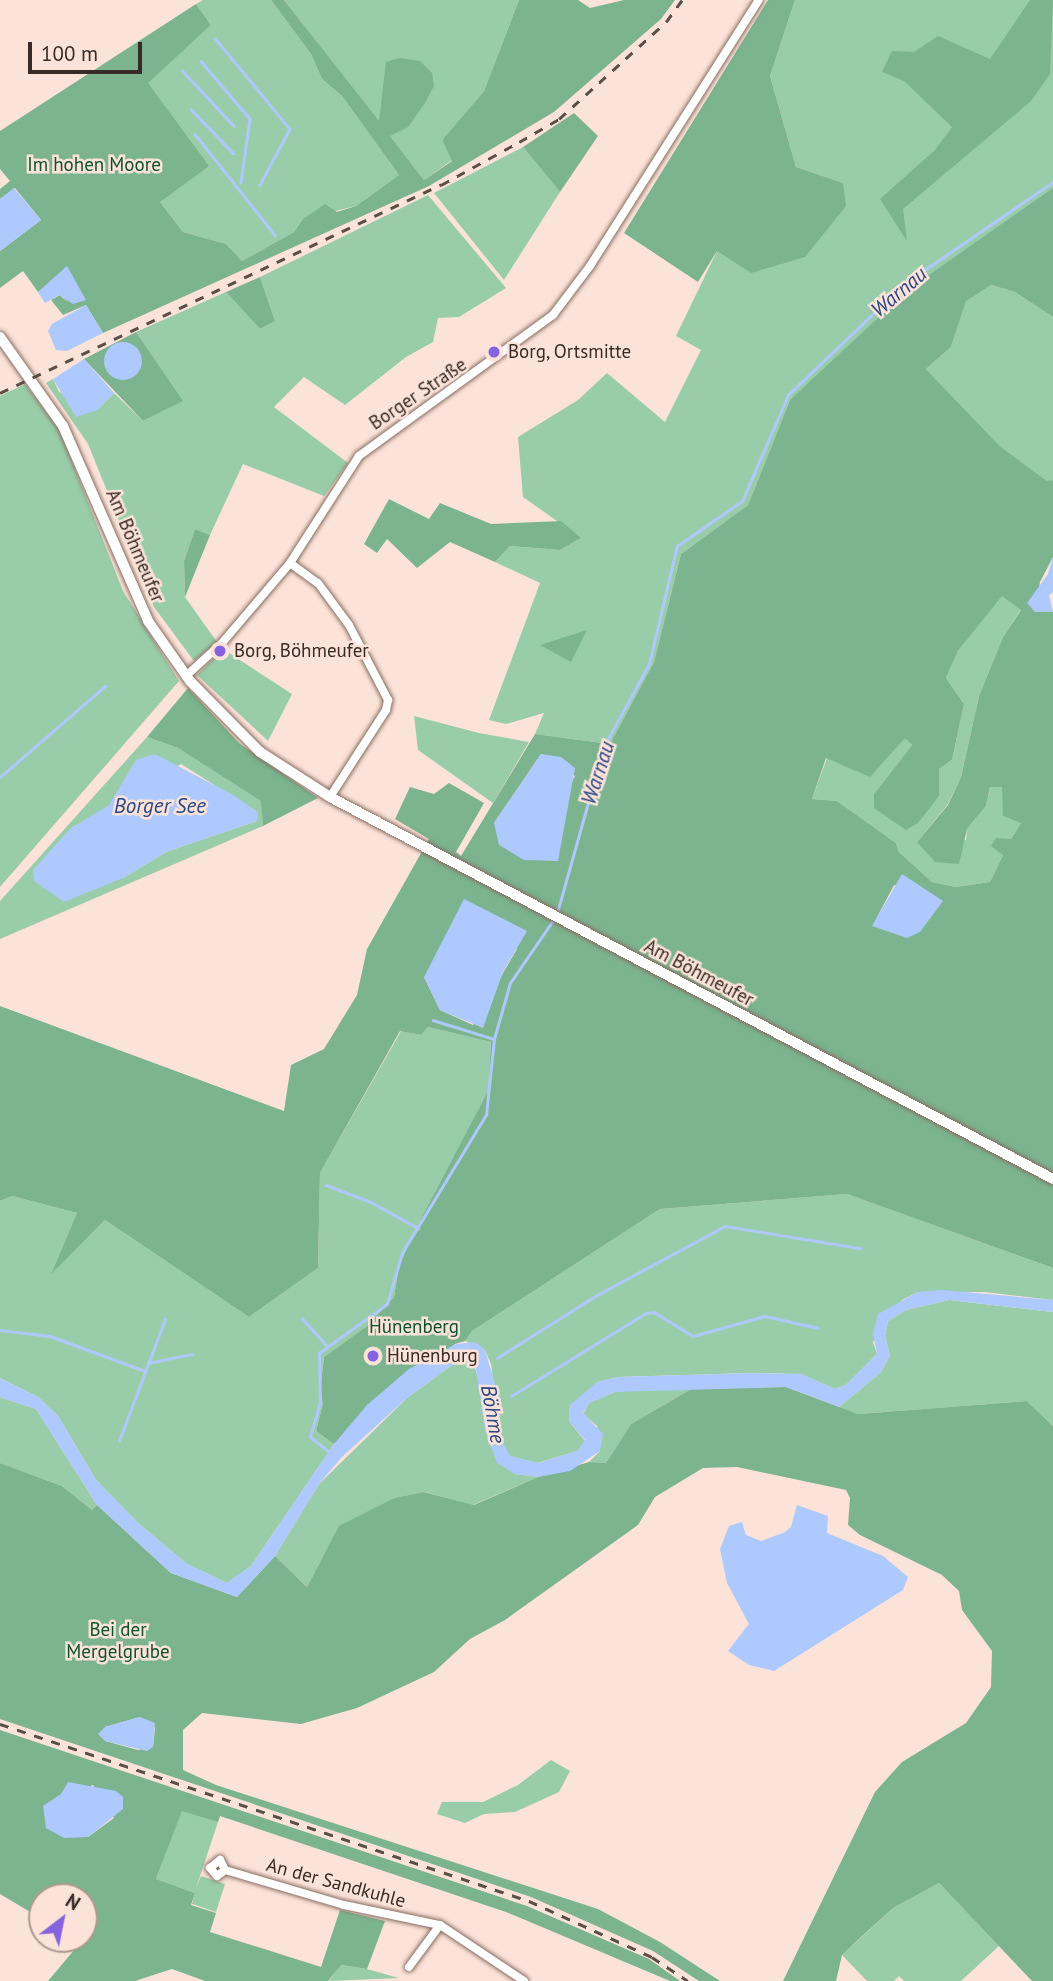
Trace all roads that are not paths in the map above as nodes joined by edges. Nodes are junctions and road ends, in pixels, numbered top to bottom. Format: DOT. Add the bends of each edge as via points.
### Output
graph roads {
  1 [pos="759,0"];
  2 [pos="0,337"];
  3 [pos="290,563"];
  4 [pos="186,676"];
  5 [pos="330,797"];
  6 [pos="1053,1179"];
  7 [pos="225,1870"];
  8 [pos="440,1925"];
  9 [pos="409,1968"];
  10 [pos="524,1981"];
  1 -- 3 [label="street, Borger Straße" via="590,266 553,315 359,456"];
  2 -- 4 [label="street, Am Böhmeufer" via="63,426 136,601"];
  3 -- 4 [label="street, Borger Straße" via="222,643"];
  3 -- 5 [label="street" via="318,583 349,625 388,700"];
  4 -- 5 [label="street, Am Böhmeufer" via="260,752"];
  5 -- 6 [label="street, Am Böhmeufer"];
  7 -- 8 [label="street, An der Sandkuhle" via="344,1905"];
  8 -- 9 [label="street"];
  8 -- 10 [label="street"];
}
